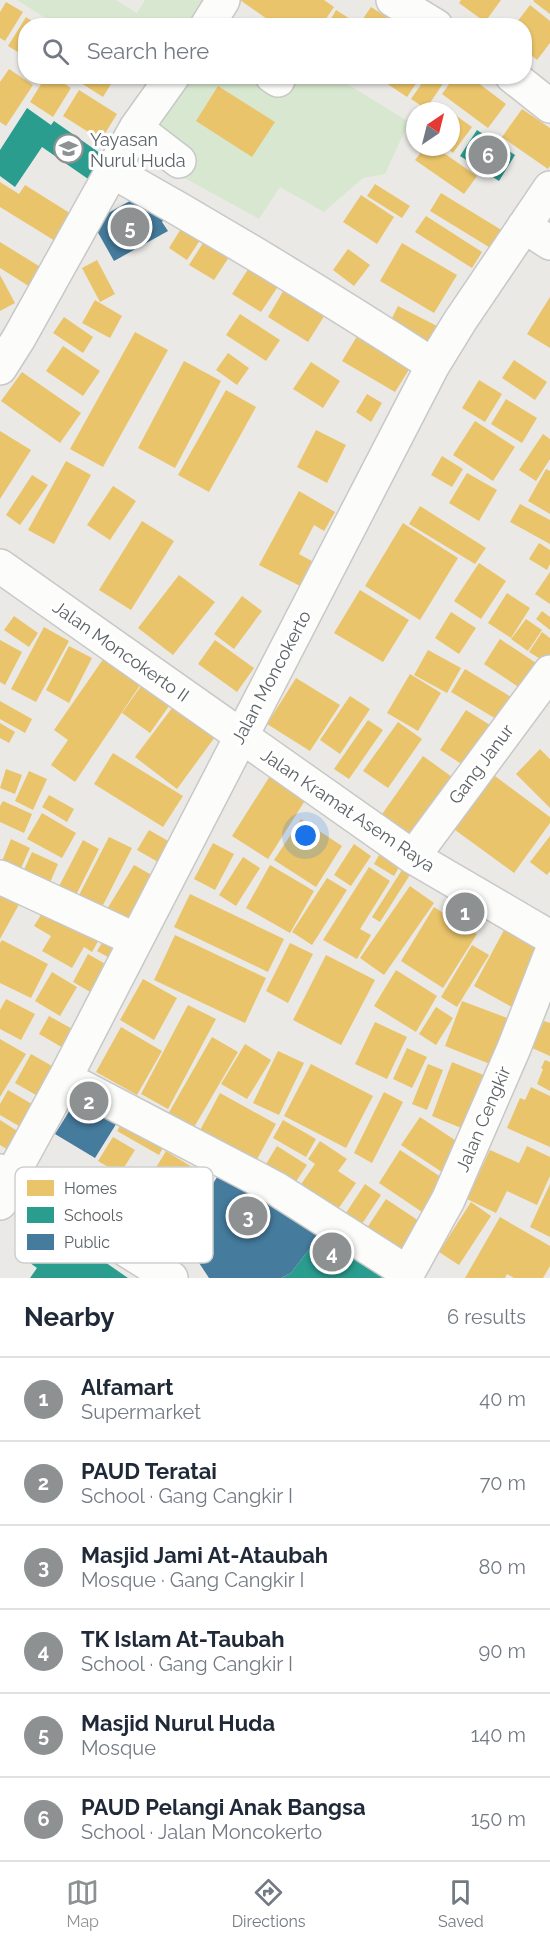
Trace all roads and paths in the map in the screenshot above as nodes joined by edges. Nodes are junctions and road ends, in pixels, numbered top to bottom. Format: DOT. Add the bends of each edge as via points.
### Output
graph roads {
  1 [pos="223,0"];
  2 [pos="393,0"];
  3 [pos="212,18"];
  4 [pos="423,18"];
  5 [pos="167,84"];
  6 [pos="522,84"];
  7 [pos="550,106"];
  8 [pos="136,128"];
  9 [pos="179,161"];
  10 [pos="112,171"];
  11 [pos="550,188"];
  12 [pos="537,235"];
  13 [pos="433,365"];
  14 [pos="0,368"];
  15 [pos="0,566"];
  16 [pos="550,672"];
  17 [pos="240,736"];
  18 [pos="413,857"];
  19 [pos="0,877"];
  20 [pos="550,938"];
  21 [pos="136,940"];
  22 [pos="550,956"];
  23 [pos="65,1078"];
  24 [pos="4,1184"];
  25 [pos="144,1263"];
  26 [pos="406,1275"];
  27 [pos="171,1278"];
  1 -- 3 [label="street"];
  2 -- 4 [label="street"];
  5 -- 8 [label="street"];
  6 -- 7 [label="street"];
  8 -- 9 [label="street"];
  8 -- 10 [label="street"];
  10 -- 13 [label="street" via="209,225"];
  10 -- 14 [label="street"];
  11 -- 12 [label="street, Jalan Moncokerto"];
  12 -- 13 [label="street, Jalan Moncokerto"];
  13 -- 17 [label="street, Jalan Moncokerto"];
  15 -- 17 [label="street, Jalan Moncokerto II"];
  16 -- 18 [label="street, Gang Janur"];
  17 -- 18 [label="street, Jalan Kramat Asem Raya"];
  17 -- 21 [label="street, Jalan Moncokerto"];
  18 -- 20 [label="street, Jalan Kramat Asem Raya"];
  19 -- 21 [label="street"];
  21 -- 23 [label="street, Jalan Moncokerto"];
  22 -- 26 [label="street, Jalan Cengkir" via="448,1200"];
  23 -- 24 [label="street, Jalan Moncokerto"];
  23 -- 26 [label="street" via="275,1188"];
  25 -- 27 [label="street"];
}
